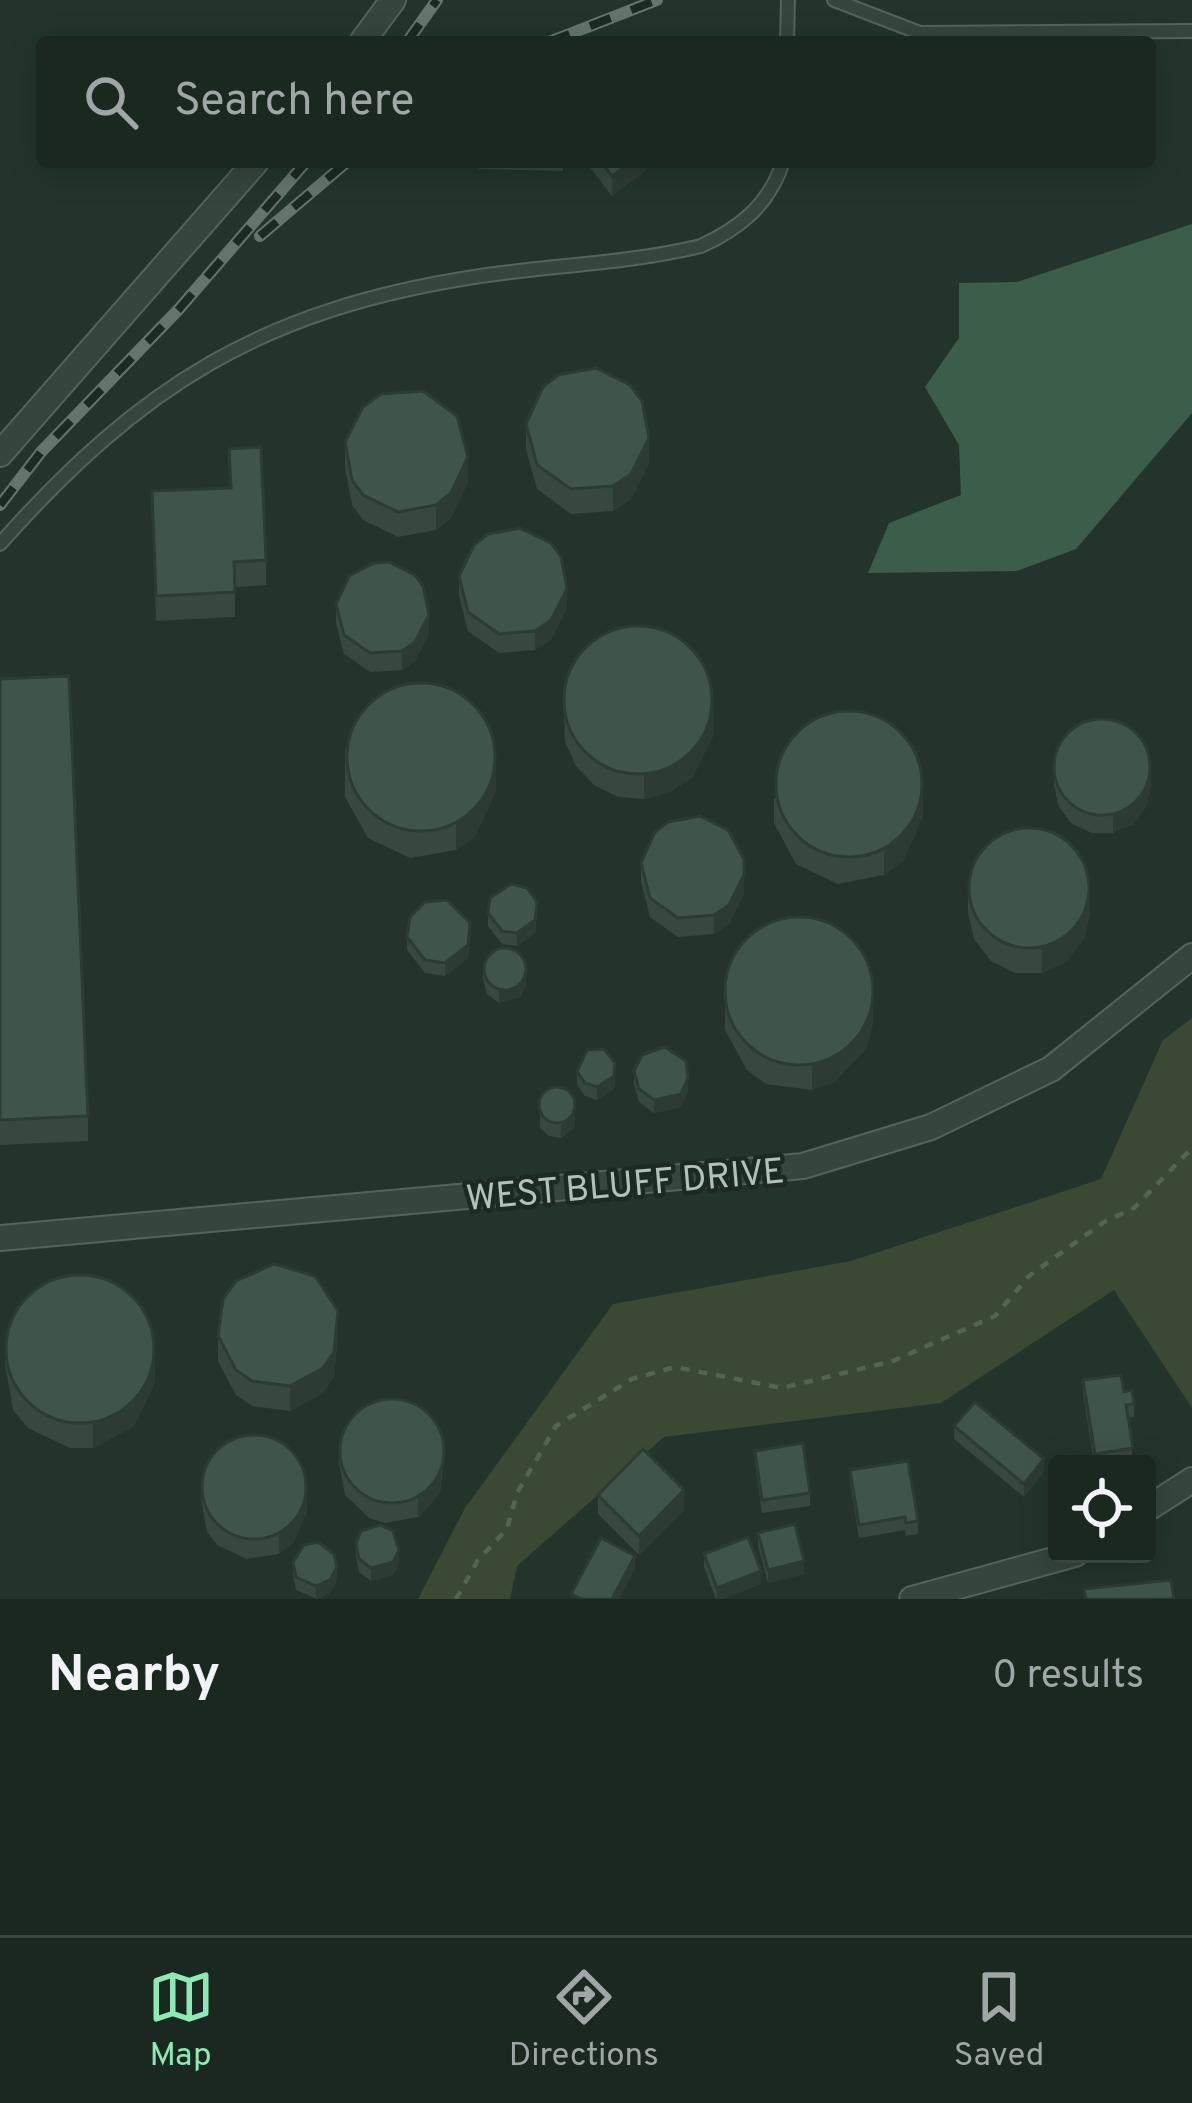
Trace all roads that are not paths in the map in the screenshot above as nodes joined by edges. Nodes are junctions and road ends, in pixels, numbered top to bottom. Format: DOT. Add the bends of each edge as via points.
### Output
graph roads {
  1 [pos="393,0"];
  2 [pos="788,0"];
  3 [pos="834,0"];
  4 [pos="1192,31"];
  5 [pos="366,36"];
  6 [pos="787,36"];
  7 [pos="251,168"];
  8 [pos="780,168"];
  9 [pos="0,454"];
  10 [pos="0,544"];
  11 [pos="1192,956"];
  12 [pos="0,1238"];
  13 [pos="1192,1480"];
  14 [pos="1156,1503"];
  15 [pos="1048,1561"];
  16 [pos="912,1599"];
  1 -- 5 [label="street"];
  2 -- 6 [label="lane"];
  3 -- 4 [label="lane" via="920,33"];
  7 -- 9 [label="street"];
  8 -- 10 [label="lane" via="763,203 737,229 701,246 411,289 248,339 97,444"];
  11 -- 12 [label="street, WEST BLUFF DRIVE" via="1052,1069 931,1127 803,1166"];
  13 -- 14 [label="street"];
  15 -- 16 [label="street"];
}
